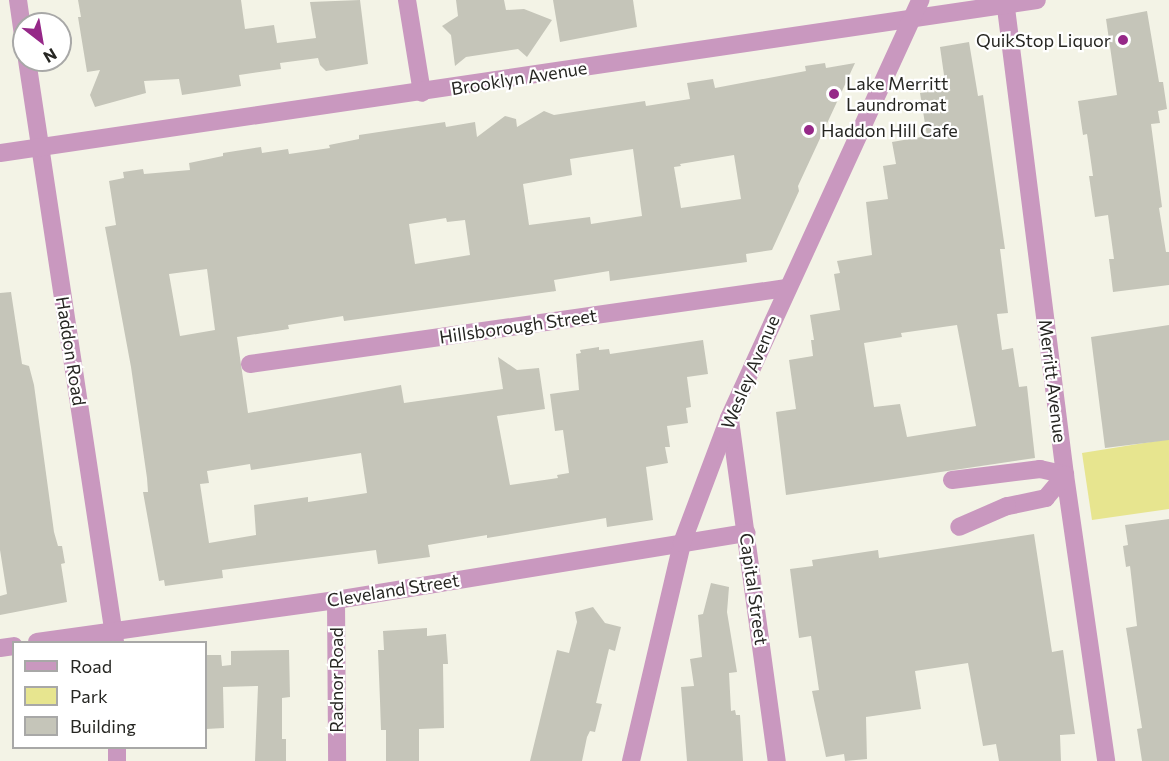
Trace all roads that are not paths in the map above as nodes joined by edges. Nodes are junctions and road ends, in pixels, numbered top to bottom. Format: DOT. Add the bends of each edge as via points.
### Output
graph roads {
  1 [pos="407,0"];
  2 [pos="920,0"];
  3 [pos="1037,0"];
  4 [pos="1001,1"];
  5 [pos="909,19"];
  6 [pos="29,72"];
  7 [pos="422,93"];
  8 [pos="39,148"];
  9 [pos="0,153"];
  10 [pos="787,288"];
  11 [pos="250,364"];
  12 [pos="729,418"];
  13 [pos="1065,476"];
  14 [pos="952,480"];
  15 [pos="959,527"];
  16 [pos="747,533"];
  17 [pos="682,543"];
  18 [pos="336,600"];
  19 [pos="115,637"];
  20 [pos="53,641"];
  21 [pos="337,761"];
  22 [pos="632,761"];
  23 [pos="777,761"];
  24 [pos="1106,761"];
  1 -- 7 [label="street"];
  2 -- 5 [label="street, Wesley Avenue"];
  3 -- 4 [label="street, Brooklyn Avenue"];
  4 -- 5 [label="street, Brooklyn Avenue"];
  4 -- 13 [label="street, Merritt Avenue"];
  5 -- 7 [label="street, Brooklyn Avenue"];
  5 -- 10 [label="street, Wesley Avenue"];
  6 -- 8 [label="street, Haddon Road"];
  7 -- 8 [label="street, Brooklyn Avenue"];
  8 -- 9 [label="street, Brooklyn Avenue"];
  8 -- 19 [label="street, Haddon Road"];
  10 -- 11 [label="street, Hillsborough Street"];
  10 -- 12 [label="street, Wesley Avenue"];
  12 -- 16 [label="street, Capital Street"];
  12 -- 17 [label="street, Wesley Avenue"];
  13 -- 14 [label="street" via="1040,469"];
  13 -- 15 [label="street" via="1046,498 1007,506"];
  13 -- 24 [label="street, Merritt Avenue"];
  16 -- 17 [label="street, Cleveland Street"];
  16 -- 23 [label="street, Capital Street"];
  17 -- 18 [label="street, Cleveland Street"];
  17 -- 22 [label="street, Wesley Avenue"];
  18 -- 19 [label="street, Cleveland Street"];
  18 -- 21 [label="street, Radnor Road"];
  19 -- 20 [label="street, Cleveland Street"];
}
